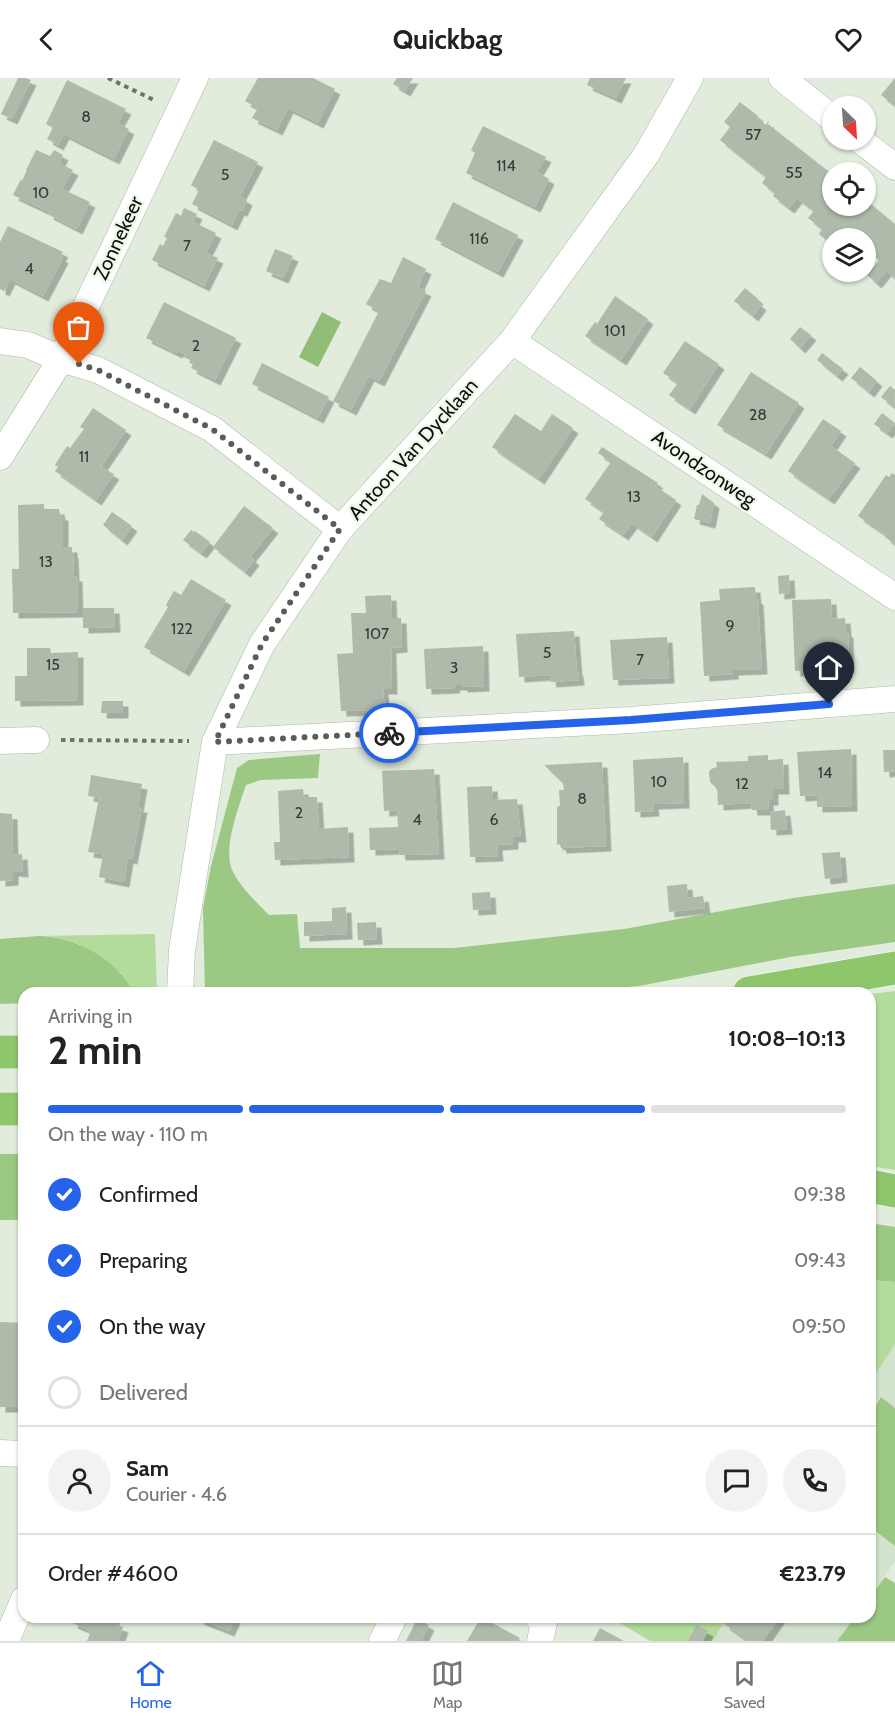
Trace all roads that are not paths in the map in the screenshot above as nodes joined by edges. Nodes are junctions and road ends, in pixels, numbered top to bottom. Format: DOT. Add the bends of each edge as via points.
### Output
graph roads {
  1 [pos="195,78"];
  2 [pos="690,78"];
  3 [pos="782,78"];
  4 [pos="822,110"];
  5 [pos="873,150"];
  6 [pos="895,167"];
  7 [pos="0,341"];
  8 [pos="512,341"];
  9 [pos="61,359"];
  10 [pos="0,457"];
  11 [pos="340,529"];
  12 [pos="895,597"];
  13 [pos="895,699"];
  14 [pos="36,740"];
  15 [pos="0,741"];
  16 [pos="215,742"];
  17 [pos="895,968"];
  18 [pos="180,987"];
  19 [pos="784,987"];
  20 [pos="0,1052"];
  21 [pos="18,1052"];
  22 [pos="0,1109"];
  23 [pos="18,1109"];
  24 [pos="876,1187"];
  25 [pos="895,1191"];
  26 [pos="0,1453"];
  27 [pos="18,1454"];
  28 [pos="18,1613"];
  29 [pos="391,1623"];
  30 [pos="6,1641"];
  31 [pos="382,1641"];
  1 -- 9 [label="street, Zonnekeer"];
  2 -- 8 [label="street, Antoon Van Dycklaan" via="646,155"];
  3 -- 4 [label="street"];
  5 -- 6 [label="street"];
  7 -- 9 [label="street" via="28,345"];
  8 -- 11 [label="street, Antoon Van Dycklaan"];
  8 -- 12 [label="street, Avondzonweg"];
  9 -- 10 [label="street, Zonnekeer"];
  9 -- 11 [label="street" via="98,370 212,429"];
  11 -- 16 [label="street, Antoon Van Dycklaan" via="262,644"];
  13 -- 16 [label="street" via="631,720"];
  14 -- 15 [label="street"];
  16 -- 18 [label="street, Antoon Van Dycklaan" via="182,950"];
  17 -- 19 [label="highway"];
  20 -- 21 [label="highway"];
  22 -- 23 [label="highway"];
  24 -- 25 [label="highway"];
  26 -- 27 [label="street"];
  28 -- 30 [label="street"];
  29 -- 31 [label="street"];
}
